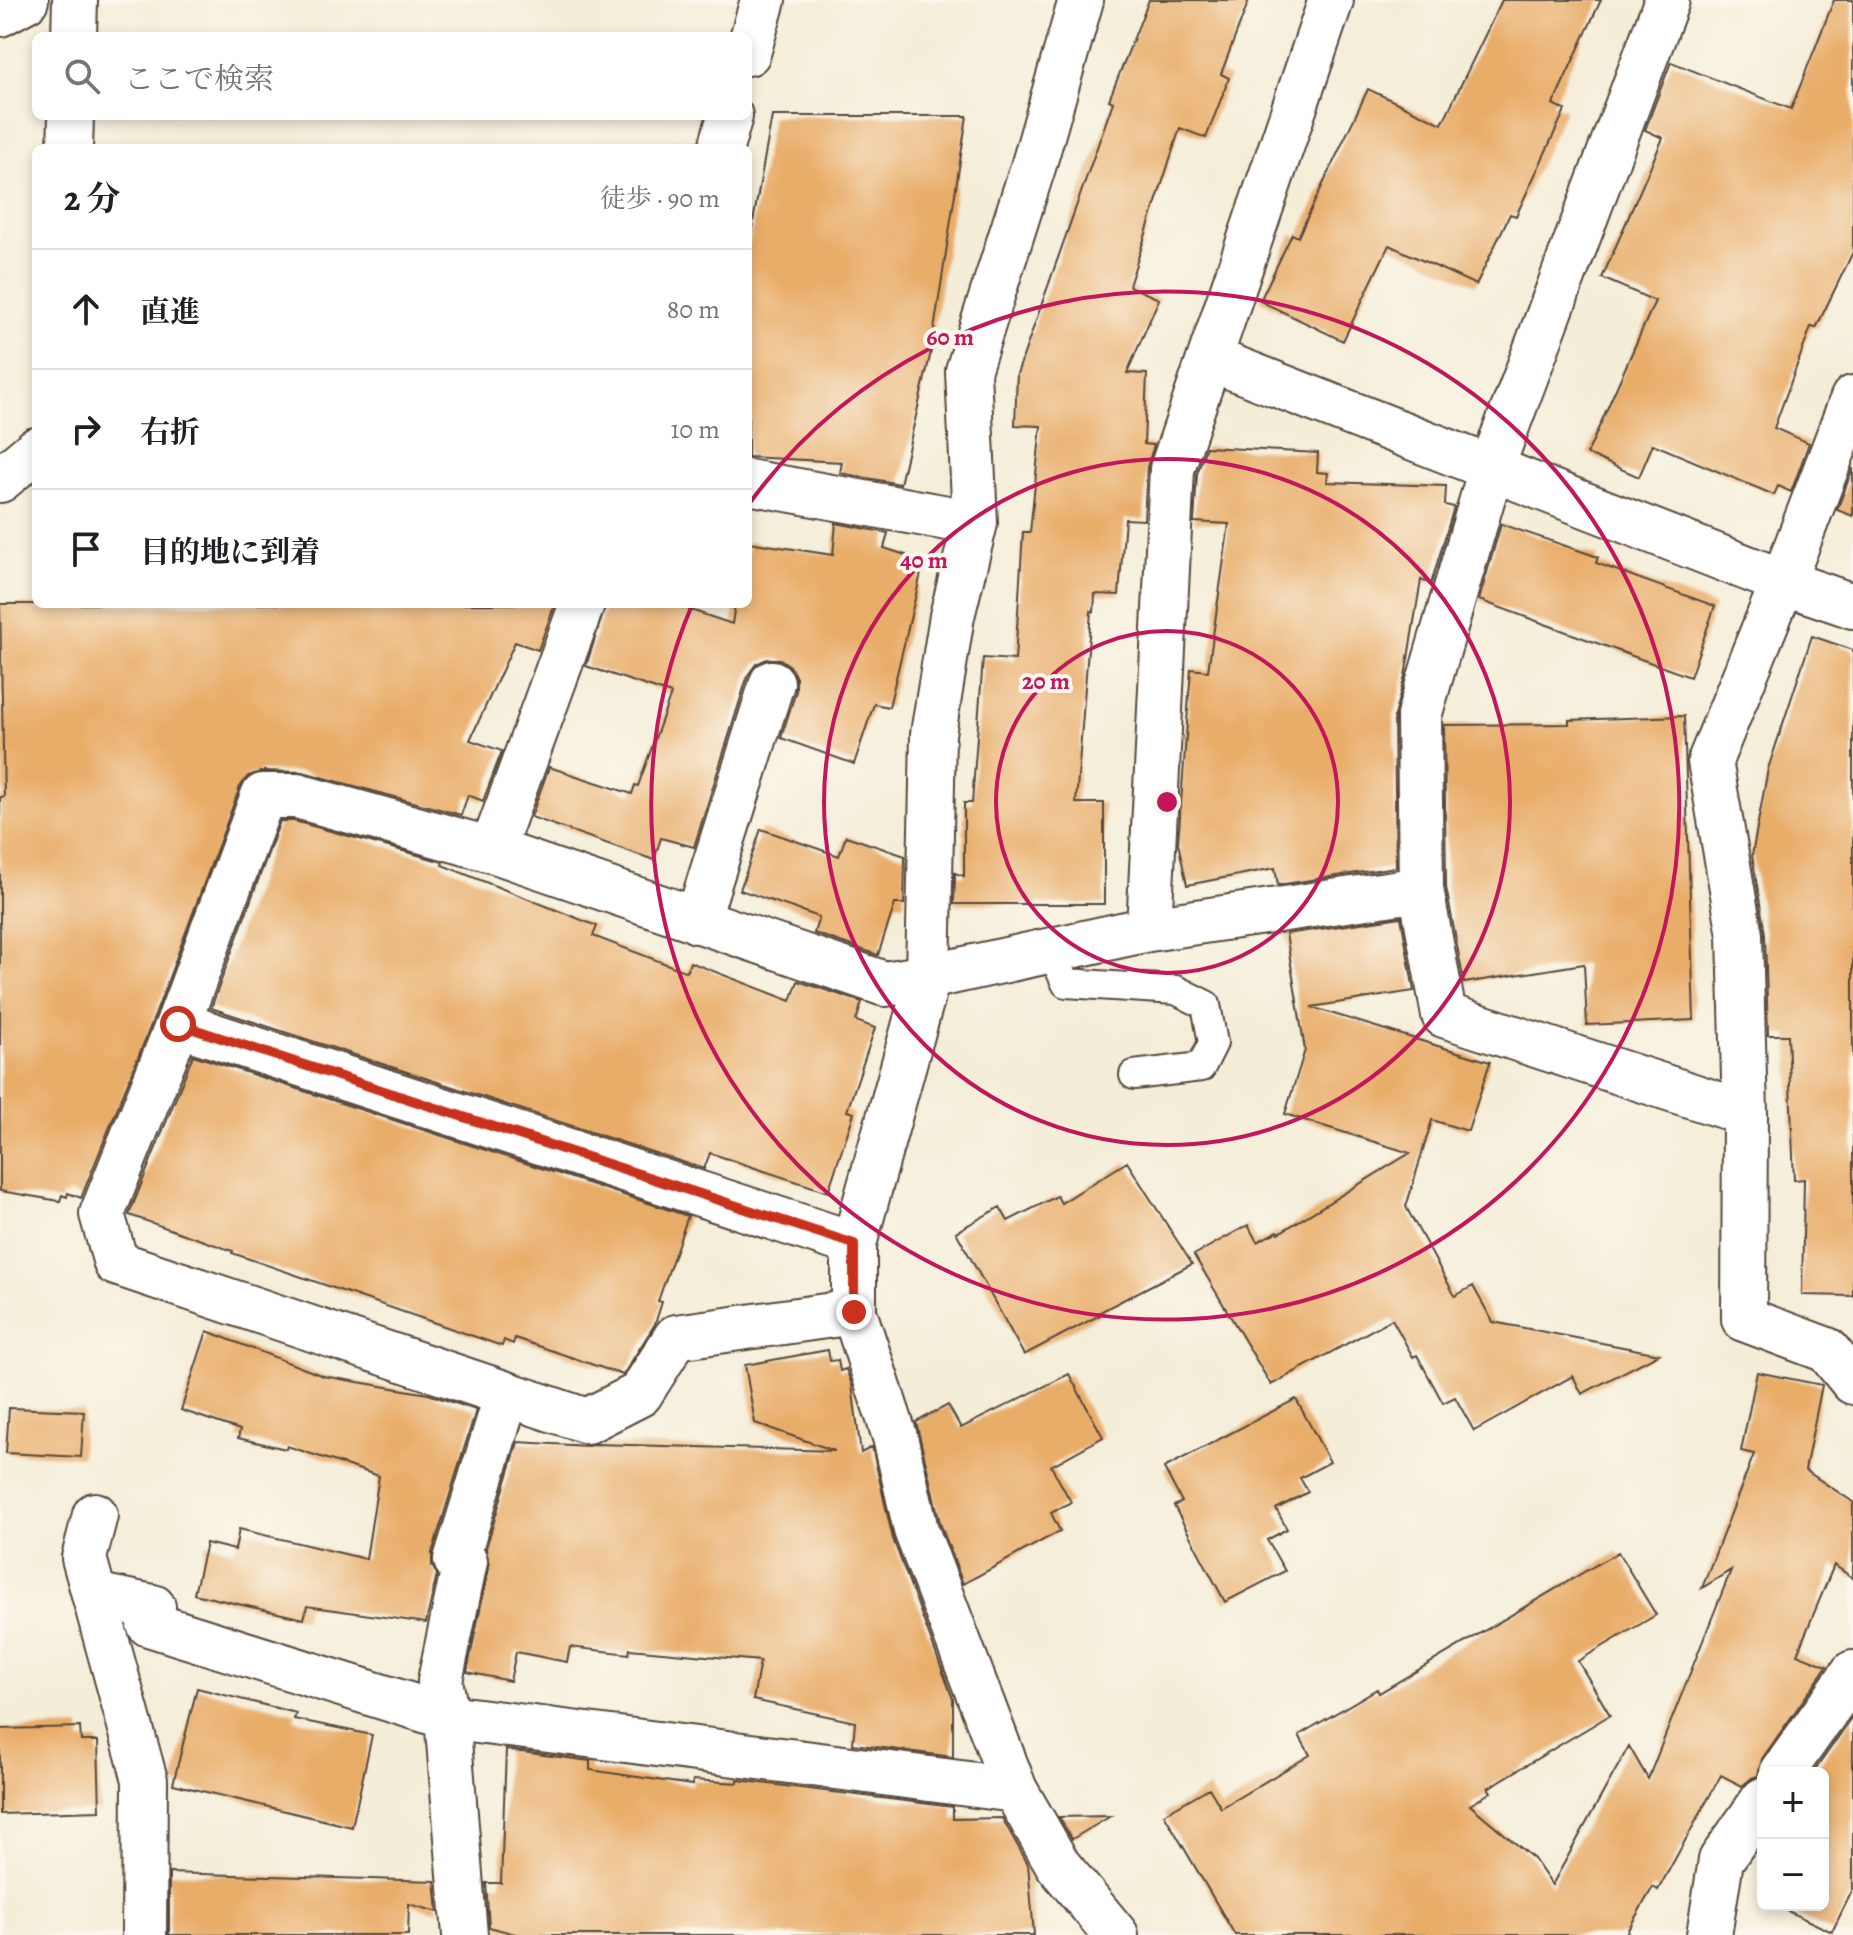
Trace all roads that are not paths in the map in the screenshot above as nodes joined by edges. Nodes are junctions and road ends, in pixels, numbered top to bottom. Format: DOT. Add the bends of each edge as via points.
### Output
graph roads {
  1 [pos="26,0"];
  2 [pos="75,0"];
  3 [pos="763,0"];
  4 [pos="1081,0"];
  5 [pos="1331,0"];
  6 [pos="1667,0"];
  7 [pos="0,14"];
  8 [pos="74,32"];
  9 [pos="752,39"];
  10 [pos="71,120"];
  11 [pos="729,120"];
  12 [pos="70,144"];
  13 [pos="722,144"];
  14 [pos="1211,359"];
  15 [pos="1853,398"];
  16 [pos="32,453"];
  17 [pos="1491,469"];
  18 [pos="0,480"];
  19 [pos="752,483"];
  20 [pos="975,523"];
  21 [pos="1783,582"];
  22 [pos="1853,606"];
  23 [pos="581,608"];
  24 [pos="772,683"];
  25 [pos="492,850"];
  26 [pos="1421,889"];
  27 [pos="697,921"];
  28 [pos="1149,929"];
  29 [pos="1051,950"];
  30 [pos="928,977"];
  31 [pos="178,1024"];
  32 [pos="1134,1075"];
  33 [pos="1745,1113"];
  34 [pos="854,1244"];
  35 [pos="854,1312"];
  36 [pos="1852,1378"];
  37 [pos="507,1394"];
  38 [pos="95,1515"];
  39 [pos="94,1595"];
  40 [pos="1853,1673"];
  41 [pos="447,1717"];
  42 [pos="1786,1767"];
  43 [pos="1015,1790"];
  44 [pos="1757,1809"];
  45 [pos="144,1935"];
  46 [pos="465,1935"];
  47 [pos="1116,1935"];
  48 [pos="1709,1935"];
  1 -- 7 [label="street"];
  2 -- 8 [label="street"];
  3 -- 9 [label="street"];
  4 -- 20 [label="street" via="968,371"];
  5 -- 14 [label="street"];
  6 -- 17 [label="street"];
  10 -- 12 [label="street"];
  11 -- 13 [label="street"];
  14 -- 17 [label="street"];
  14 -- 28 [label="street" via="1172,469"];
  15 -- 21 [label="street"];
  16 -- 18 [label="street"];
  17 -- 21 [label="street"];
  17 -- 26 [label="street" via="1419,716"];
  19 -- 20 [label="street"];
  20 -- 30 [label="street" via="952,616 933,734"];
  21 -- 22 [label="street"];
  21 -- 33 [label="street" via="1710,761 1740,935"];
  23 -- 25 [label="street"];
  24 -- 27 [label="street"];
  25 -- 27 [label="street"];
  25 -- 31 [label="street" via="297,796 263,796"];
  26 -- 28 [label="street"];
  26 -- 33 [label="street" via="1444,1015"];
  27 -- 30 [label="street" via="885,984"];
  28 -- 29 [label="street"];
  29 -- 30 [label="street"];
  29 -- 32 [label="lane" via="1066,983 1176,990 1206,1005 1213,1043 1201,1067"];
  30 -- 34 [label="street"];
  31 -- 34 [label="street"];
  31 -- 37 [label="street" via="102,1214 116,1263"];
  33 -- 36 [label="street" via="1744,1319 1827,1350"];
  34 -- 35 [label="street"];
  35 -- 37 [label="street" via="676,1337 640,1394 587,1421"];
  35 -- 43 [label="street" via="895,1437 916,1530"];
  37 -- 41 [label="street" via="456,1560 465,1561 440,1681"];
  38 -- 39 [label="street" via="84,1558"];
  39 -- 41 [label="street" via="153,1607 149,1624"];
  39 -- 45 [label="street" via="145,1780"];
  40 -- 42 [label="street"];
  41 -- 43 [label="street"];
  41 -- 46 [label="street"];
  43 -- 47 [label="street" via="1058,1865"];
  44 -- 48 [label="street" via="1721,1860"];
}
